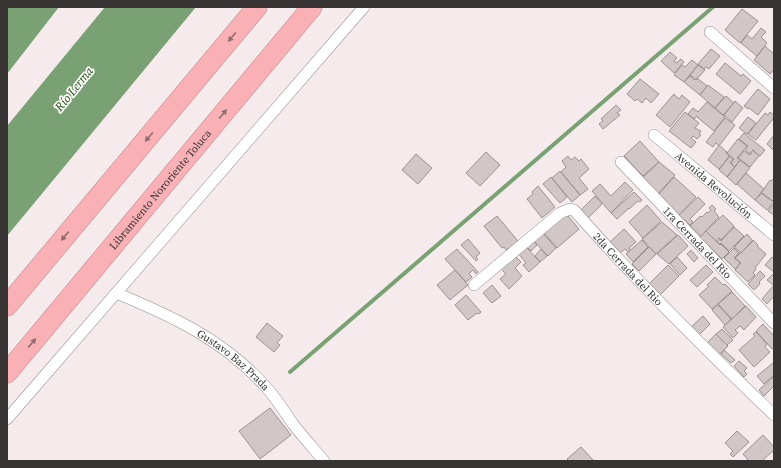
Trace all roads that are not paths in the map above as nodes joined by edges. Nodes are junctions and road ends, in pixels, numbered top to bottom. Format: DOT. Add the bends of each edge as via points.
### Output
graph roads {
  1 [pos="257,7"];
  2 [pos="312,7"];
  3 [pos="364,7"];
  4 [pos="710,32"];
  5 [pos="773,86"];
  6 [pos="654,134"];
  7 [pos="621,162"];
  8 [pos="774,235"];
  9 [pos="474,285"];
  10 [pos="116,293"];
  11 [pos="7,306"];
  12 [pos="774,323"];
  13 [pos="7,372"];
  14 [pos="774,416"];
  15 [pos="7,419"];
  16 [pos="324,461"];
  1 -- 11 [label="highway, one-way"];
  13 -- 2 [label="highway, Libramiento Nororiente Toluca, one-way"];
  3 -- 10 [label="street"];
  4 -- 5 [label="street"];
  6 -- 8 [label="street, Avenida Revolución"];
  7 -- 12 [label="street, 1ra Cerrada del Rio"];
  9 -- 14 [label="street, 2da Cerrada del Rio" via="560,213 574,210 606,247 698,342"];
  10 -- 15 [label="street"];
  10 -- 16 [label="street, Gustavo Baz Prada" via="163,312 189,326 231,355 266,387"];
}
